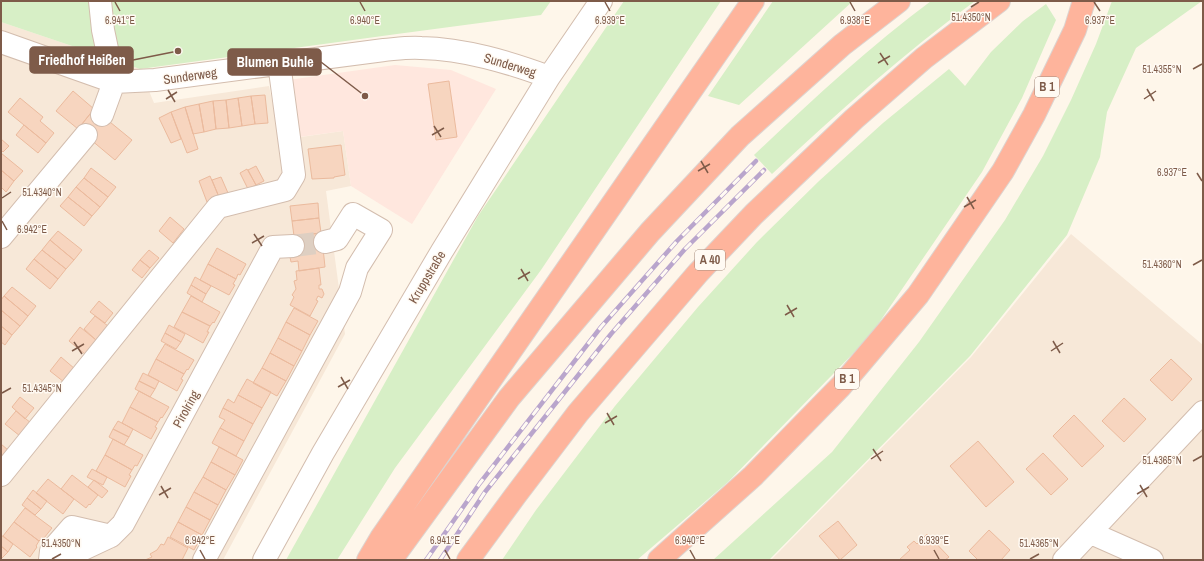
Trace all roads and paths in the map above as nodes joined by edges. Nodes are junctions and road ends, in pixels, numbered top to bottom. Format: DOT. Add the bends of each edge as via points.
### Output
graph roads {
  1 [pos="100,1"];
  2 [pos="601,1"];
  3 [pos="753,1"];
  4 [pos="899,1"];
  5 [pos="999,1"];
  6 [pos="1084,1"];
  7 [pos="1,42"];
  8 [pos="279,63"];
  9 [pos="549,77"];
  10 [pos="114,82"];
  11 [pos="102,115"];
  12 [pos="86,135"];
  13 [pos="1,237"];
  14 [pos="293,246"];
  15 [pos="358,268"];
  16 [pos="1203,412"];
  17 [pos="1,475"];
  18 [pos="1091,533"];
  19 [pos="110,536"];
  20 [pos="50,560"];
  21 [pos="60,560"];
  22 [pos="204,560"];
  23 [pos="264,560"];
  24 [pos="368,560"];
  25 [pos="391,560"];
  26 [pos="468,560"];
  27 [pos="660,560"];
  28 [pos="1064,560"];
  29 [pos="1152,560"];
  1 -- 10 [label="street" via="102,30"];
  2 -- 9 [label="street, Kruppstraße"];
  3 -- 24 [label="highway"];
  4 -- 25 [label="highway" via="842,45 740,136 650,232 509,398"];
  5 -- 26 [label="highway, A 40" via="924,58 854,119 754,214 698,273 578,413"];
  6 -- 27 [label="highway, B 1" via="1075,30 1034,115 1003,171 918,295 841,386 753,476"];
  7 -- 10 [label="street, Sunderweg"];
  8 -- 9 [label="street, Sunderweg" via="421,48 465,52 513,64"];
  8 -- 10 [label="street, Sunderweg" via="154,80"];
  8 -- 17 [label="street" via="294,175 285,190 218,207"];
  9 -- 23 [label="street, Kruppstraße" via="323,453"];
  10 -- 11 [label="street"];
  12 -- 13 [label="street"];
  14 -- 19 [label="street, Pirolring" via="274,248 123,524"];
  15 -- 15 [label="street" via="381,230 352,214 331,241"];
  15 -- 22 [label="street" via="350,292"];
  16 -- 18 [label="street"];
  18 -- 28 [label="street"];
  18 -- 29 [label="street"];
  19 -- 20 [label="street" via="72,527 51,551"];
  19 -- 21 [label="street, Pirolring"];
}
